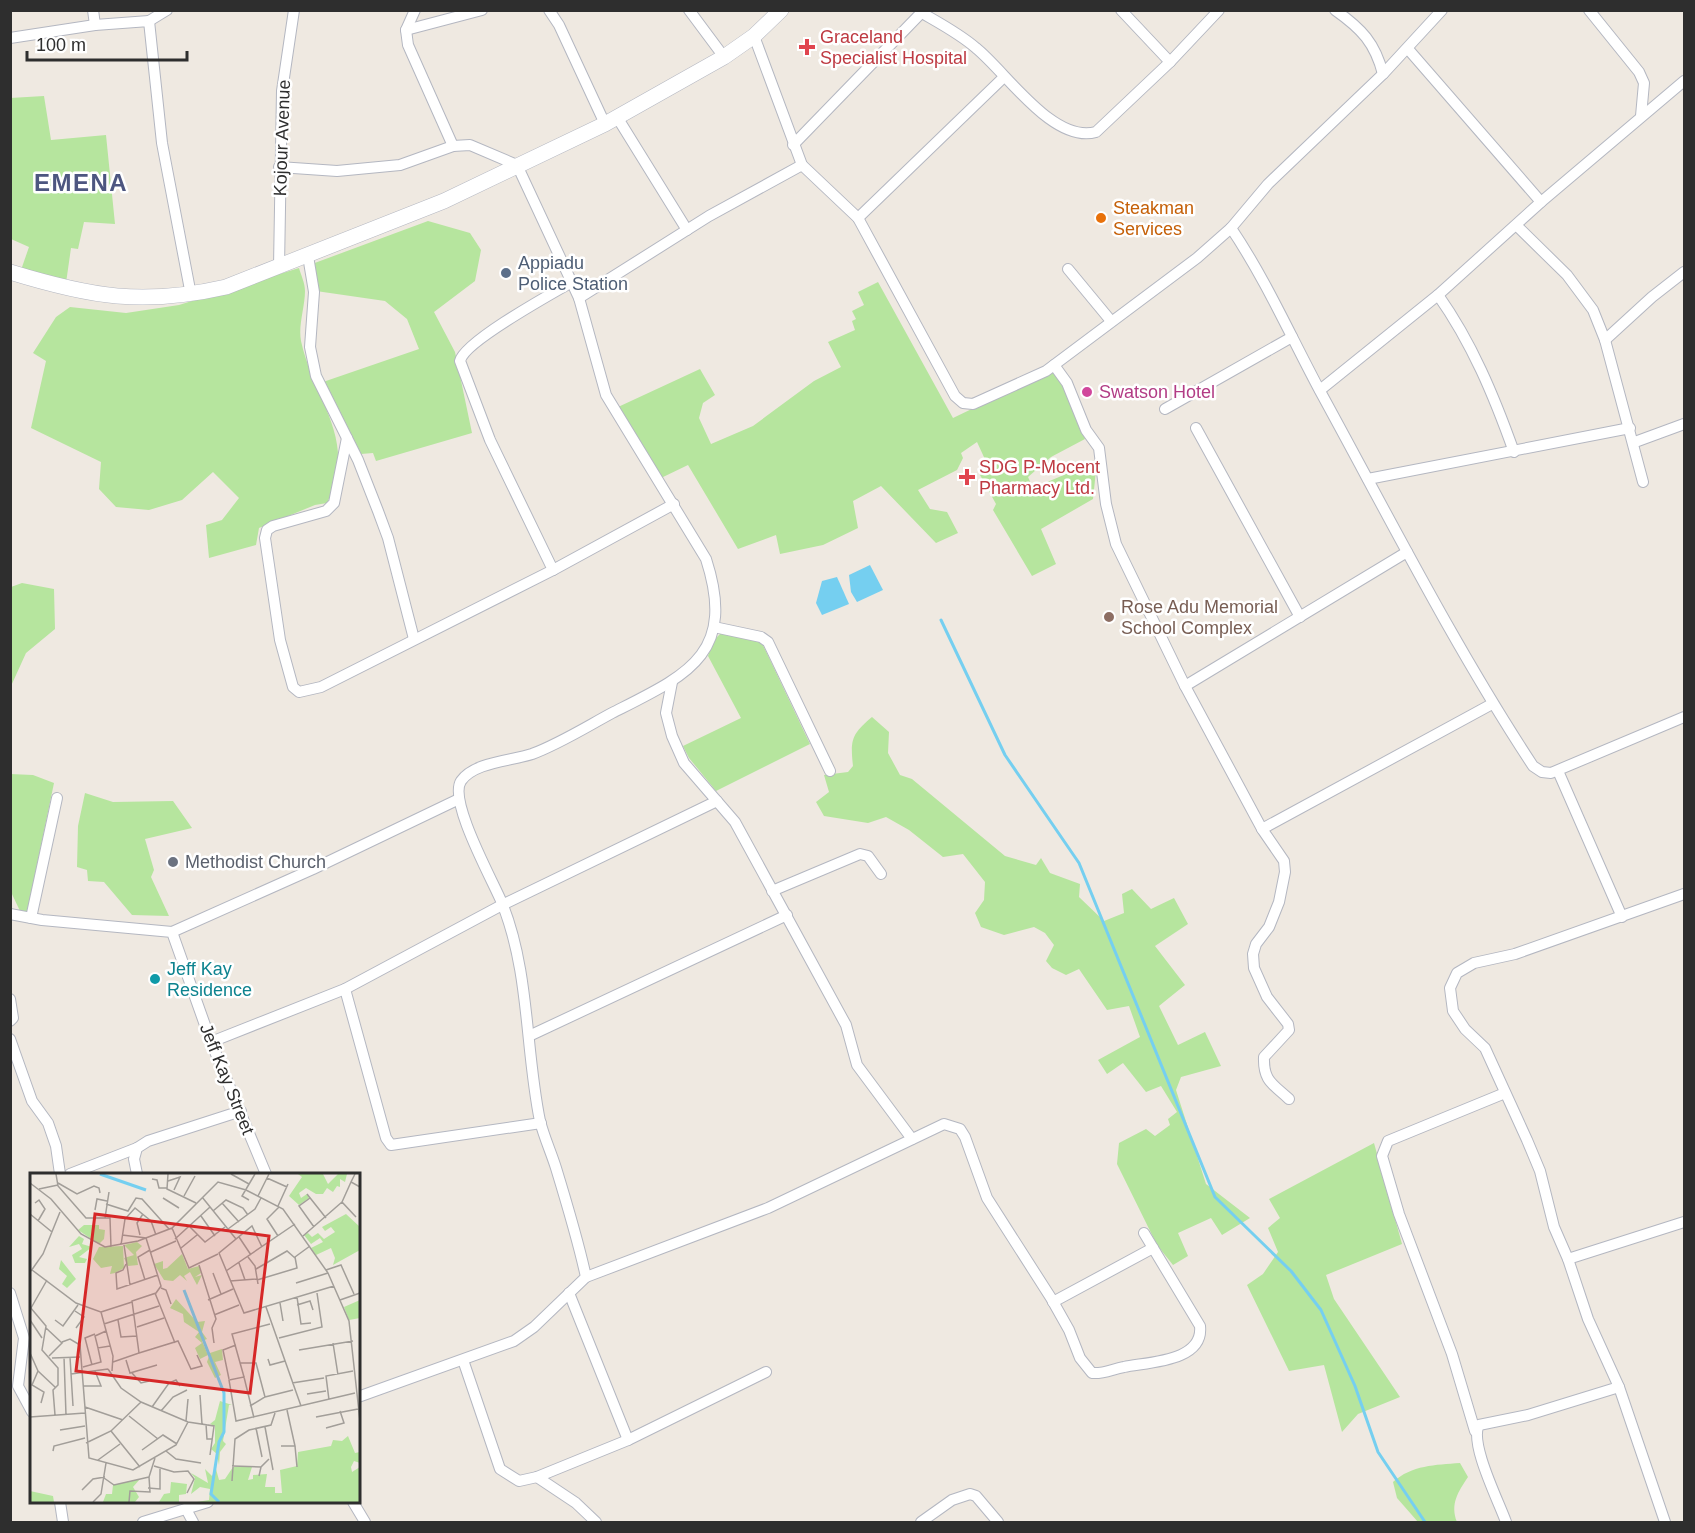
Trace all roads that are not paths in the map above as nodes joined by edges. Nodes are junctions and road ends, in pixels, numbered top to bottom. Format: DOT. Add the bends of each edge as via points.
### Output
graph roads {
  1 [pos="93,10"];
  2 [pos="167,10"];
  3 [pos="294,10"];
  4 [pos="414,10"];
  5 [pos="482,10"];
  6 [pos="549,10"];
  7 [pos="689,10"];
  8 [pos="781,10"];
  9 [pos="1121,10"];
  10 [pos="1220,10"];
  11 [pos="1335,10"];
  12 [pos="1442,10"];
  13 [pos="1589,10"];
  14 [pos="923,12"];
  15 [pos="149,21"];
  16 [pos="94,25"];
  17 [pos="406,30"];
  18 [pos="754,36"];
  19 [pos="10,38"];
  20 [pos="1408,49"];
  21 [pos="724,57"];
  22 [pos="1170,62"];
  23 [pos="1383,74"];
  24 [pos="1004,77"];
  25 [pos="1684,81"];
  26 [pos="1641,116"];
  27 [pos="611,121"];
  28 [pos="793,145"];
  29 [pos="453,146"];
  30 [pos="517,165"];
  31 [pos="802,165"];
  32 [pos="279,167"];
  33 [pos="1541,202"];
  34 [pos="858,218"];
  35 [pos="1517,226"];
  36 [pos="1231,228"];
  37 [pos="687,230"];
  38 [pos="308,256"];
  39 [pos="279,267"];
  40 [pos="1068,269"];
  41 [pos="10,272"];
  42 [pos="1684,272"];
  43 [pos="572,282"];
  44 [pos="191,295"];
  45 [pos="1438,295"];
  46 [pos="579,298"];
  47 [pos="1111,321"];
  48 [pos="1292,337"];
  49 [pos="1605,340"];
  50 [pos="1054,365"];
  51 [pos="1320,390"];
  52 [pos="1165,410"];
  53 [pos="1684,424"];
  54 [pos="1196,428"];
  55 [pos="1630,428"];
  56 [pos="347,438"];
  57 [pos="1635,442"];
  58 [pos="1514,452"];
  59 [pos="1368,479"];
  60 [pos="1643,482"];
  61 [pos="674,504"];
  62 [pos="1407,552"];
  63 [pos="553,570"];
  64 [pos="1300,617"];
  65 [pos="714,627"];
  66 [pos="414,639"];
  67 [pos="672,682"];
  68 [pos="1185,686"];
  69 [pos="1492,704"];
  70 [pos="1684,717"];
  71 [pos="830,771"];
  72 [pos="1558,771"];
  73 [pos="57,798"];
  74 [pos="459,799"];
  75 [pos="717,801"];
  76 [pos="1262,829"];
  77 [pos="880,874"];
  78 [pos="772,891"];
  79 [pos="1684,894"];
  80 [pos="502,905"];
  81 [pos="10,914"];
  82 [pos="787,915"];
  83 [pos="1622,917"];
  84 [pos="31,918"];
  85 [pos="172,932"];
  86 [pos="345,989"];
  87 [pos="10,999"];
  88 [pos="10,1021"];
  89 [pos="529,1036"];
  90 [pos="10,1039"];
  91 [pos="211,1042"];
  92 [pos="1504,1094"];
  93 [pos="1289,1099"];
  94 [pos="241,1111"];
  95 [pos="541,1123"];
  96 [pos="912,1139"];
  97 [pos="137,1148"];
  98 [pos="60,1173"];
  99 [pos="73,1173"];
  100 [pos="137,1173"];
  101 [pos="266,1173"];
  102 [pos="1684,1222"];
  103 [pos="1144,1233"];
  104 [pos="1153,1248"];
  105 [pos="1568,1259"];
  106 [pos="586,1277"];
  107 [pos="10,1293"];
  108 [pos="570,1293"];
  109 [pos="1053,1302"];
  110 [pos="463,1360"];
  111 [pos="766,1372"];
  112 [pos="14,1387"];
  113 [pos="1619,1387"];
  114 [pos="360,1396"];
  115 [pos="30,1409"];
  116 [pos="1475,1431"];
  117 [pos="628,1440"];
  118 [pos="537,1477"];
  119 [pos="60,1503"];
  120 [pos="205,1503"];
  121 [pos="354,1503"];
  122 [pos="186,1509"];
  123 [pos="63,1522"];
  124 [pos="143,1522"];
  125 [pos="193,1522"];
  126 [pos="365,1522"];
  127 [pos="596,1522"];
  128 [pos="921,1522"];
  129 [pos="998,1522"];
  130 [pos="1506,1522"];
  131 [pos="1665,1522"];
  1 -- 16 [label="street"];
  2 -- 15 [label="street"];
  3 -- 32 [label="street, Kojour Avenue" via="282,91"];
  4 -- 17 [label="street"];
  5 -- 17 [label="street"];
  6 -- 27 [label="street"];
  7 -- 21 [label="street"];
  8 -- 18 [label="street"];
  9 -- 22 [label="street"];
  10 -- 22 [label="street"];
  11 -- 23 [label="street" via="1365,34 1377,52"];
  12 -- 20 [label="street"];
  13 -- 26 [label="street" via="1639,72 1644,83"];
  14 -- 24 [label="street" via="977,48"];
  14 -- 28 [label="street"];
  15 -- 16 [label="street"];
  15 -- 44 [label="street" via="162,143"];
  16 -- 19 [label="street"];
  17 -- 29 [label="street" via="420,77"];
  18 -- 21 [label="street"];
  18 -- 28 [label="street"];
  20 -- 23 [label="street"];
  20 -- 33 [label="street"];
  21 -- 27 [label="street"];
  22 -- 24 [label="street" via="1095,132 1084,135 1070,131 1039,110"];
  23 -- 36 [label="street" via="1268,184"];
  24 -- 34 [label="street"];
  25 -- 26 [label="street"];
  26 -- 33 [label="street"];
  27 -- 30 [label="street"];
  27 -- 37 [label="street"];
  28 -- 31 [label="street"];
  29 -- 30 [label="street" via="470,145"];
  29 -- 32 [label="street" via="400,165 338,171"];
  30 -- 38 [label="street" via="444,201"];
  30 -- 43 [label="street"];
  31 -- 34 [label="street"];
  31 -- 37 [label="street"];
  32 -- 39 [label="street, Kojour Avenue"];
  33 -- 35 [label="street"];
  34 -- 50 [label="street" via="955,396 963,403 973,404"];
  35 -- 45 [label="street"];
  35 -- 49 [label="street" via="1567,275 1593,310"];
  36 -- 47 [label="street"];
  36 -- 48 [label="street" via="1268,287"];
  37 -- 46 [label="street"];
  38 -- 39 [label="street"];
  38 -- 56 [label="street" via="314,292 310,347 316,376"];
  39 -- 44 [label="street"];
  40 -- 47 [label="street"];
  41 -- 44 [label="street" via="60,288 131,299"];
  42 -- 49 [label="street"];
  43 -- 46 [label="street"];
  43 -- 63 [label="street" via="485,335 465,351 460,361 490,440"];
  45 -- 51 [label="street"];
  45 -- 58 [label="street" via="1488,380"];
  46 -- 61 [label="street" via="606,395"];
  47 -- 50 [label="street"];
  48 -- 51 [label="street"];
  48 -- 52 [label="street"];
  49 -- 55 [label="street"];
  50 -- 68 [label="street" via="1099,448 1116,544"];
  51 -- 59 [label="street"];
  53 -- 57 [label="street"];
  54 -- 64 [label="street"];
  55 -- 57 [label="street"];
  55 -- 58 [label="street"];
  56 -- 66 [label="street" via="388,538"];
  56 -- 66 [label="street" via="334,503 326,511 273,526 265,538 280,639 293,687 299,692 310,691"];
  57 -- 60 [label="street"];
  58 -- 59 [label="street"];
  59 -- 62 [label="street"];
  61 -- 63 [label="street"];
  61 -- 65 [label="street" via="710,570 716,608"];
  62 -- 64 [label="street"];
  62 -- 69 [label="street"];
  63 -- 66 [label="street"];
  64 -- 68 [label="street"];
  65 -- 67 [label="street" via="696,664"];
  65 -- 71 [label="street" via="768,642"];
  67 -- 74 [label="street" via="534,754 472,772 461,781"];
  67 -- 75 [label="street" via="666,713 672,736 684,763"];
  68 -- 76 [label="street"];
  69 -- 72 [label="street" via="1533,766 1542,772"];
  69 -- 76 [label="street"];
  70 -- 72 [label="street"];
  72 -- 83 [label="street"];
  73 -- 84 [label="street"];
  74 -- 80 [label="street"];
  74 -- 85 [label="street"];
  75 -- 78 [label="street" via="735,822"];
  75 -- 80 [label="street"];
  76 -- 93 [label="street" via="1284,861 1285,872 1269,927 1256,944 1254,968 1289,1030 1264,1057 1263,1070 1265,1077"];
  77 -- 78 [label="street" via="868,856 860,854"];
  78 -- 82 [label="street"];
  79 -- 83 [label="street"];
  80 -- 86 [label="street"];
  80 -- 89 [label="street" via="519,963"];
  81 -- 84 [label="street"];
  82 -- 89 [label="street"];
  82 -- 96 [label="street" via="846,1025 857,1065"];
  83 -- 92 [label="street" via="1515,954 1474,963 1457,973 1450,988 1453,1011 1485,1048"];
  84 -- 85 [label="street"];
  85 -- 91 [label="street, Jeff Kay Street"];
  86 -- 91 [label="street"];
  86 -- 95 [label="street" via="391,1145"];
  87 -- 88 [label="street"];
  89 -- 95 [label="street"];
  90 -- 98 [label="street" via="32,1101 48,1123 57,1146"];
  91 -- 94 [label="street, Jeff Kay Street"];
  92 -- 105 [label="street" via="1539,1171 1554,1227"];
  92 -- 116 [label="street" via="1388,1141 1382,1156"];
  94 -- 97 [label="street"];
  94 -- 101 [label="street, Jeff Kay Street"];
  95 -- 106 [label="street"];
  96 -- 106 [label="street" via="768,1208"];
  96 -- 109 [label="street" via="944,1124 960,1129 987,1198"];
  97 -- 99 [label="street"];
  97 -- 100 [label="street"];
  102 -- 105 [label="street"];
  103 -- 104 [label="street"];
  104 -- 109 [label="street"];
  104 -- 109 [label="street" via="1200,1326 1198,1342 1189,1350 1165,1361 1104,1374 1092,1372 1080,1358"];
  105 -- 113 [label="street" via="1588,1319"];
  106 -- 108 [label="street"];
  107 -- 112 [label="street" via="24,1338"];
  108 -- 110 [label="street" via="514,1341"];
  108 -- 117 [label="street"];
  110 -- 114 [label="street"];
  110 -- 118 [label="street" via="500,1469 519,1481"];
  111 -- 117 [label="street"];
  112 -- 115 [label="street"];
  113 -- 116 [label="street" via="1528,1415 1479,1425"];
  113 -- 131 [label="street"];
  116 -- 130 [label="street"];
  117 -- 118 [label="street"];
  118 -- 127 [label="street"];
  119 -- 123 [label="street"];
  120 -- 122 [label="street"];
  121 -- 126 [label="street"];
  122 -- 124 [label="street"];
  122 -- 125 [label="street"];
  128 -- 129 [label="street" via="952,1500 970,1494"];
}
